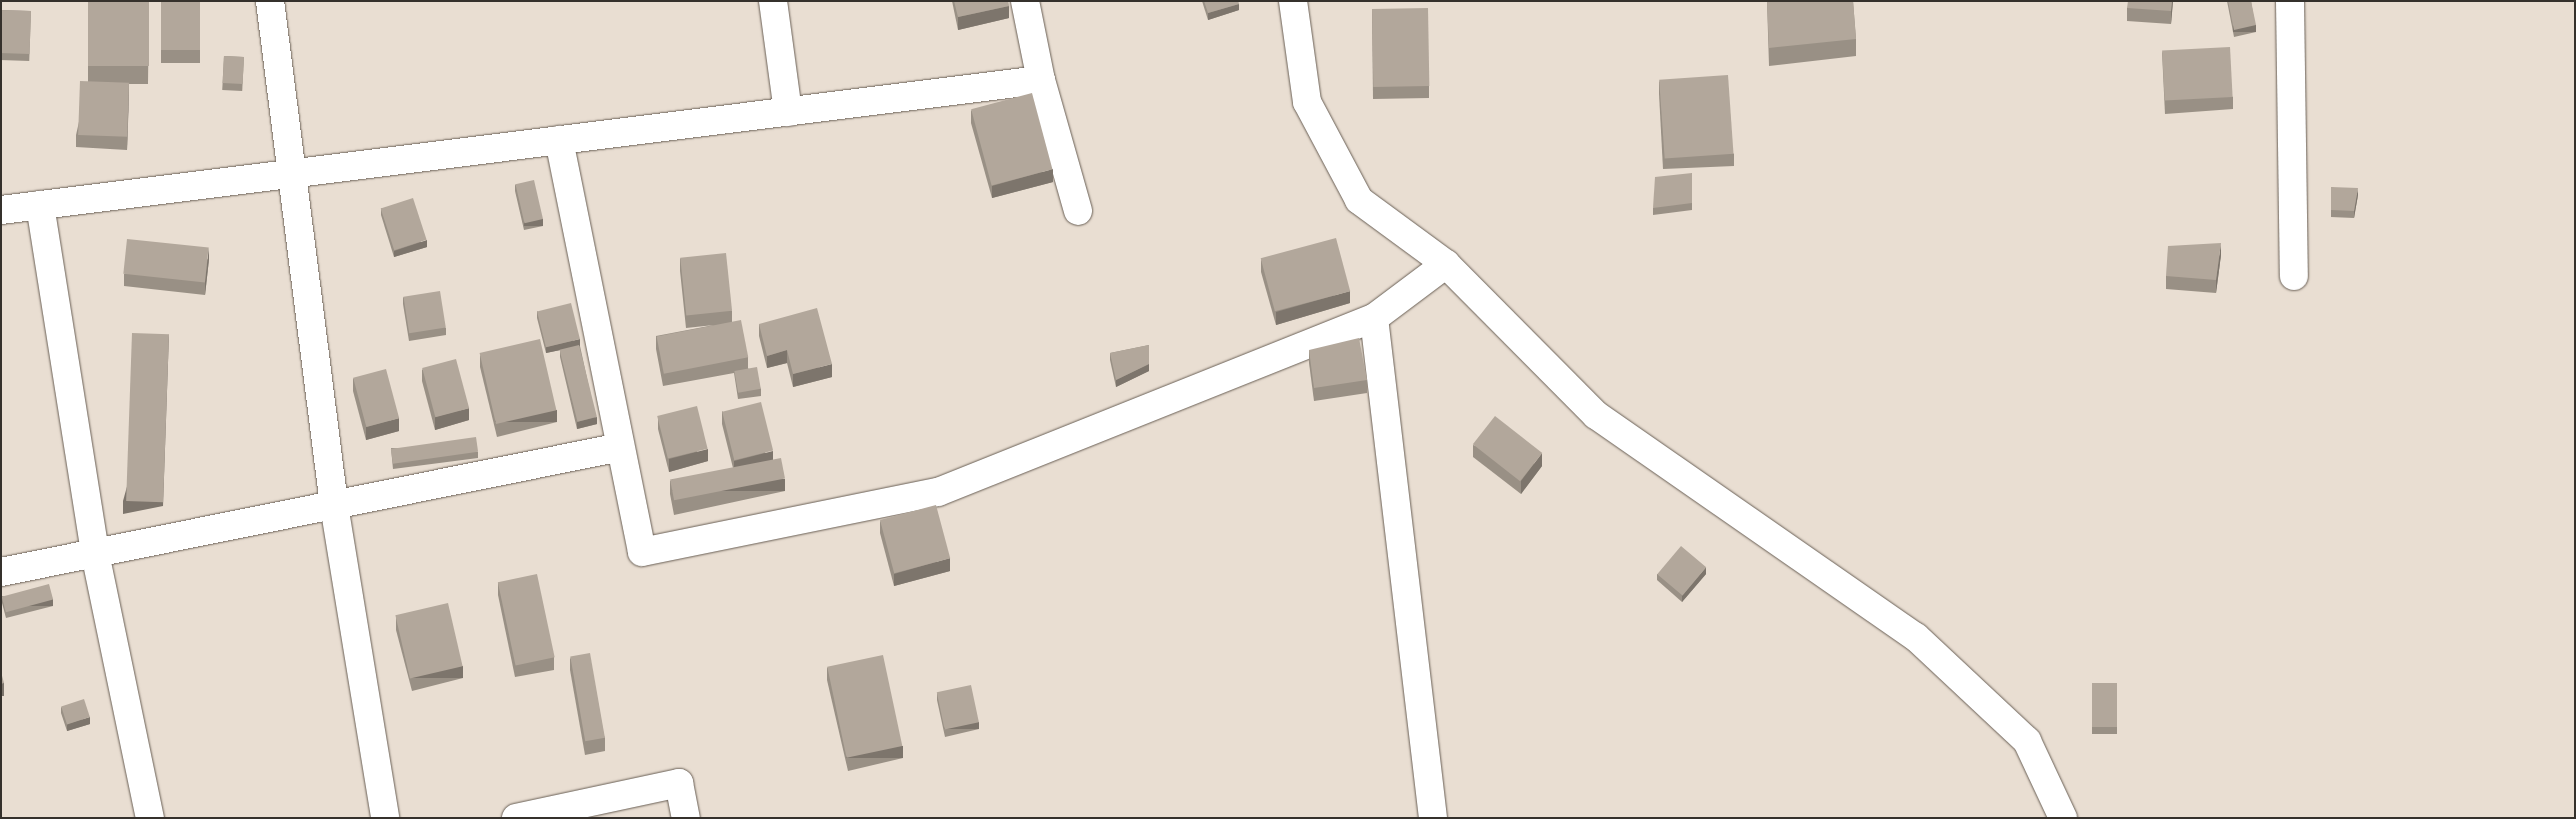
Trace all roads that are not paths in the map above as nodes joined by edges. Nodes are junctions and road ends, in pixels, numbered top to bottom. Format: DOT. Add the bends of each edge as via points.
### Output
graph roads {
  1 [pos="270,1"];
  2 [pos="773,1"];
  3 [pos="1025,1"];
  4 [pos="1293,1"];
  5 [pos="2290,1"];
  6 [pos="1041,80"];
  7 [pos="788,112"];
  8 [pos="559,140"];
  9 [pos="293,173"];
  10 [pos="40,205"];
  11 [pos="1,210"];
  12 [pos="1078,211"];
  13 [pos="1446,264"];
  14 [pos="2294,276"];
  15 [pos="1374,318"];
  16 [pos="621,447"];
  17 [pos="334,505"];
  18 [pos="95,553"];
  19 [pos="1,572"];
  20 [pos="150,818"];
  21 [pos="386,818"];
  22 [pos="516,818"];
  23 [pos="686,818"];
  24 [pos="1433,818"];
  25 [pos="2063,818"];
  1 -- 9 [label="street"];
  2 -- 7 [label="street"];
  3 -- 6 [label="street"];
  4 -- 13 [label="street" via="1307,102 1359,200"];
  5 -- 14 [label="street"];
  6 -- 7 [label="street"];
  6 -- 12 [label="street"];
  7 -- 8 [label="street"];
  8 -- 9 [label="street"];
  8 -- 16 [label="street"];
  9 -- 10 [label="street"];
  9 -- 17 [label="street"];
  10 -- 11 [label="street"];
  10 -- 18 [label="street"];
  13 -- 15 [label="street"];
  13 -- 25 [label="street" via="1596,415 1916,637 2027,741"];
  15 -- 16 [label="street" via="938,492 642,552"];
  15 -- 24 [label="street"];
  16 -- 17 [label="street"];
  17 -- 18 [label="street"];
  17 -- 21 [label="street"];
  18 -- 19 [label="street"];
  18 -- 20 [label="street"];
  22 -- 23 [label="street" via="679,783"];
}
